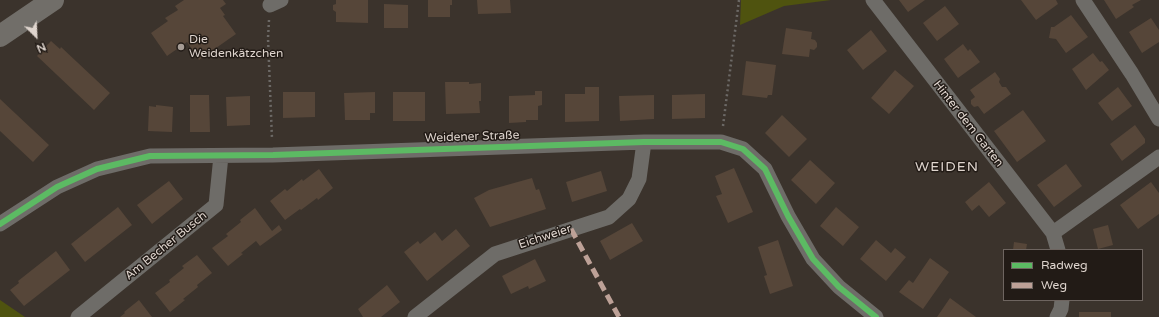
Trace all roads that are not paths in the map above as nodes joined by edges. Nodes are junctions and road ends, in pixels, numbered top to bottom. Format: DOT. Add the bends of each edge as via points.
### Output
graph roads {
  1 [pos="53,0"];
  2 [pos="873,0"];
  3 [pos="1084,0"];
  4 [pos="0,36"];
  5 [pos="1159,119"];
  6 [pos="644,142"];
  7 [pos="221,156"];
  8 [pos="1159,157"];
  9 [pos="0,224"];
  10 [pos="1053,233"];
  11 [pos="1058,249"];
  12 [pos="1062,301"];
  13 [pos="78,317"];
  14 [pos="415,317"];
  15 [pos="876,317"];
  16 [pos="1057,317"];
  1 -- 4 [label="main road"];
  2 -- 10 [label="street, Hinter dem Garten"];
  3 -- 5 [label="street"];
  6 -- 7 [label="street, Weidener Straße"];
  6 -- 14 [label="street, Eichweier" via="640,179 629,199 609,216 494,254"];
  6 -- 15 [label="street, Weidener Straße" via="721,142 742,149 765,169 813,259 839,287"];
  7 -- 9 [label="street, Weidener Straße" via="150,156 97,169 57,187"];
  7 -- 13 [label="street, Am Becher Busch" via="216,205"];
  8 -- 10 [label="street"];
  10 -- 11 [label="street, Hinter dem Garten"];
  12 -- 16 [label="street"];
}
